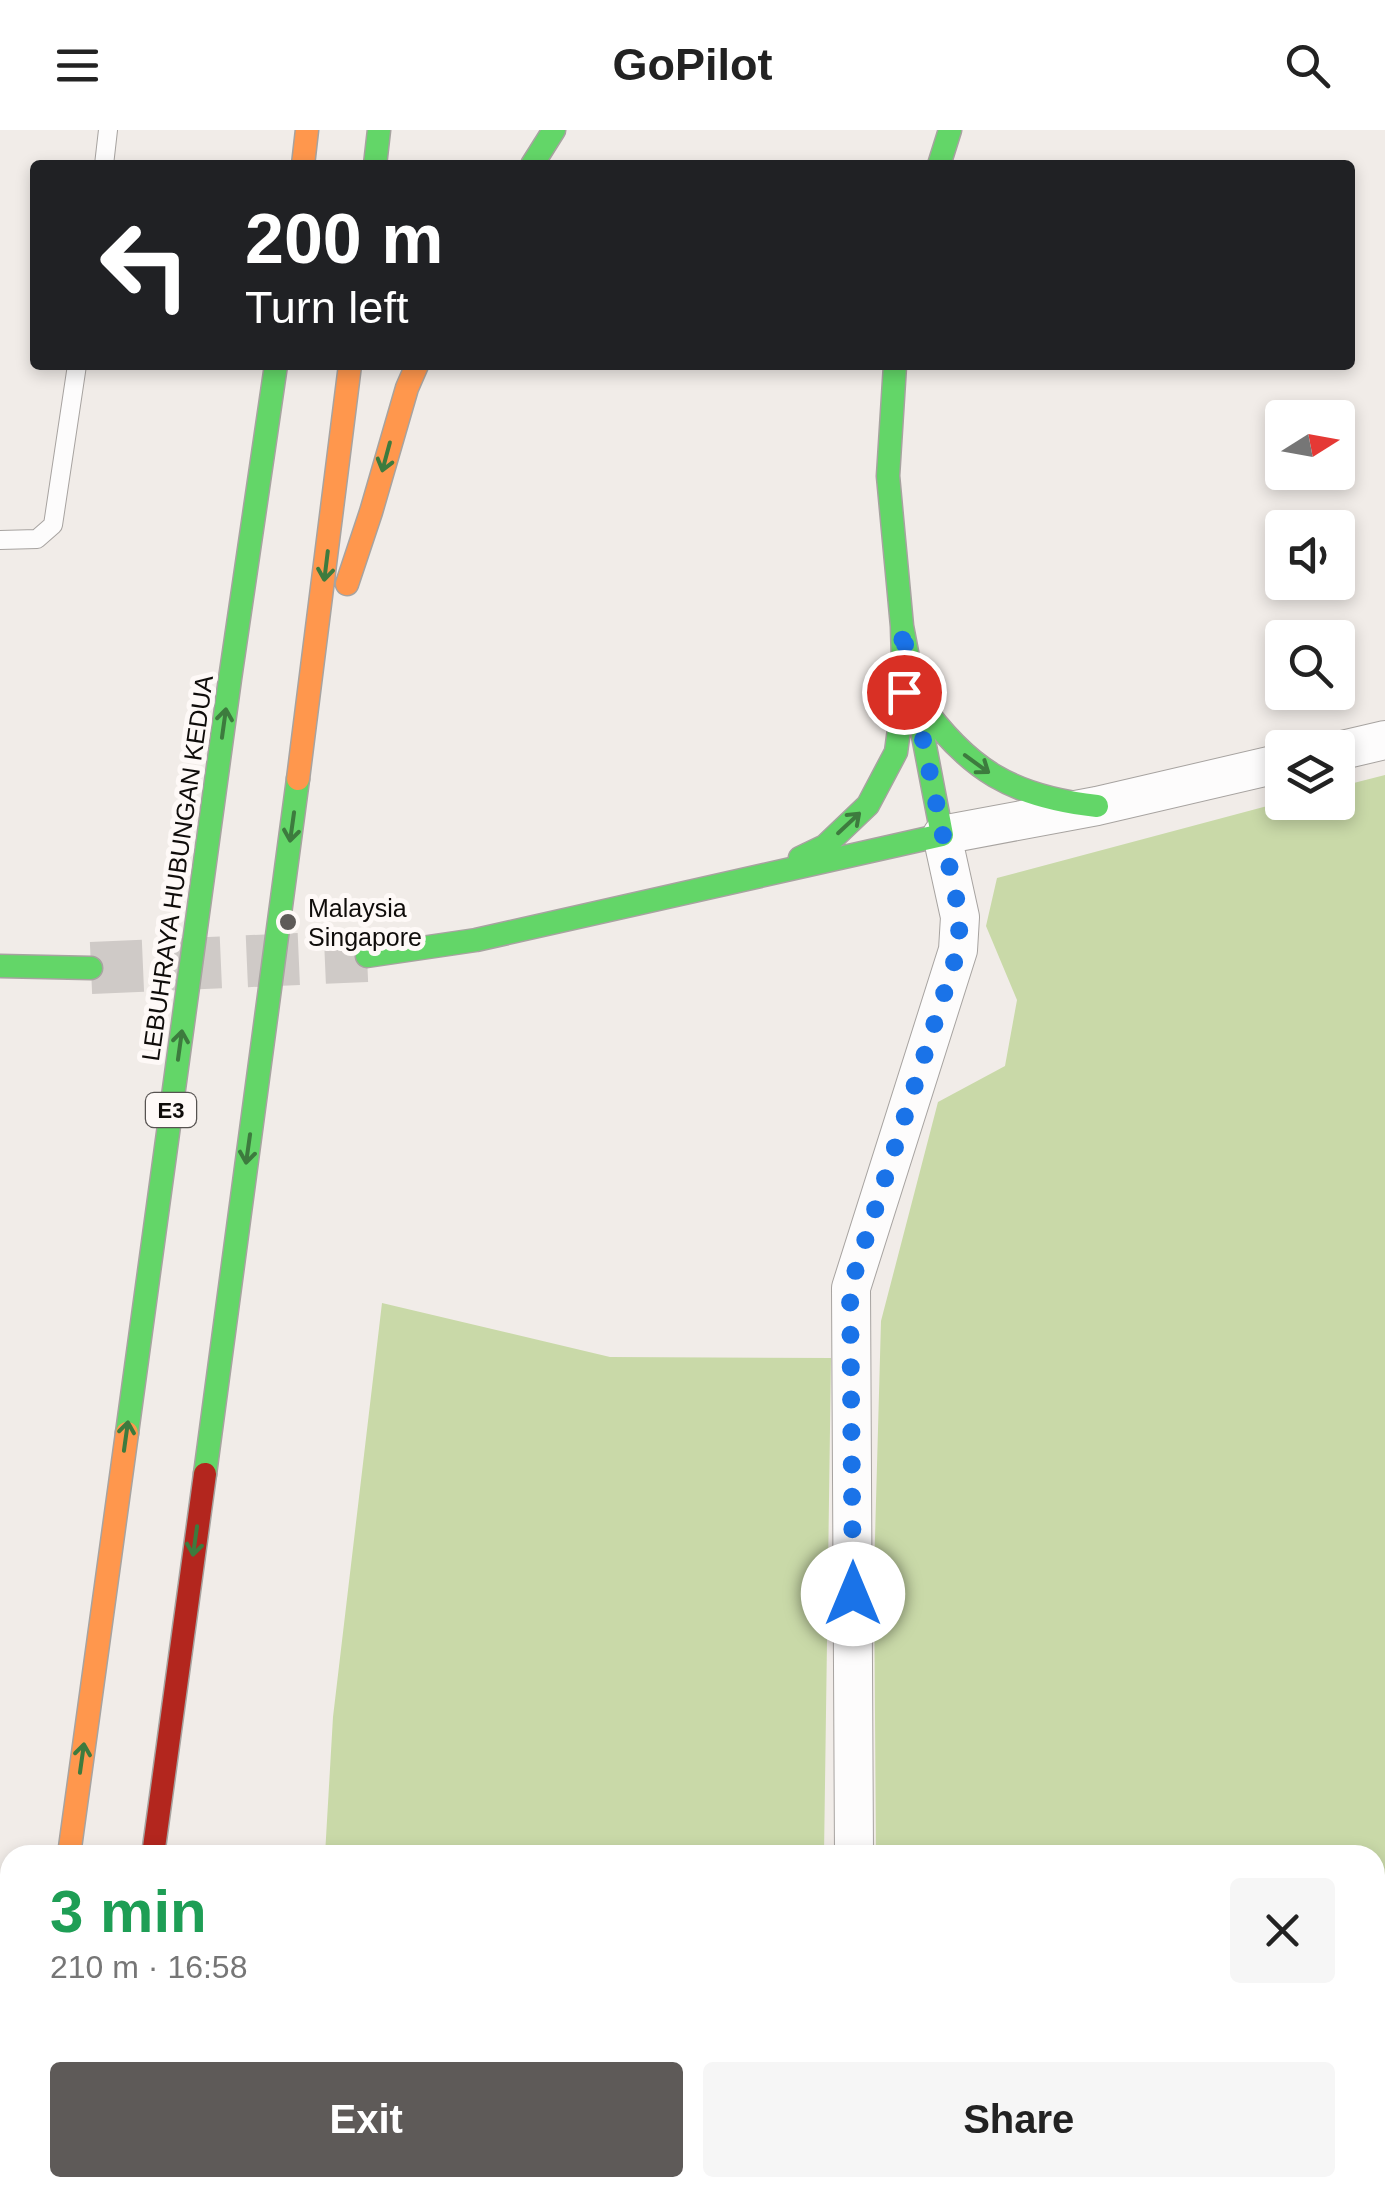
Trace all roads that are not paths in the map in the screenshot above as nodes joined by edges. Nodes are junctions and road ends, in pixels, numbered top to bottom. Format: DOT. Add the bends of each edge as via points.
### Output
graph roads {
  1 [pos="108,130"];
  2 [pos="290,130"];
  3 [pos="306,130"];
  4 [pos="379,130"];
  5 [pos="554,130"];
  6 [pos="950,130"];
  7 [pos="105,160"];
  8 [pos="292,160"];
  9 [pos="303,160"];
  10 [pos="375,160"];
  11 [pos="535,160"];
  12 [pos="941,160"];
  13 [pos="76,370"];
  14 [pos="275,370"];
  15 [pos="349,370"];
  16 [pos="415,370"];
  17 [pos="894,370"];
  18 [pos="0,540"];
  19 [pos="902,626"];
  20 [pos="913,692"];
  21 [pos="310,696"];
  22 [pos="1385,740"];
  23 [pos="1355,746"];
  24 [pos="1265,767"];
  25 [pos="1097,806"];
  26 [pos="942,836"];
  27 [pos="767,874"];
  28 [pos="367,956"];
  29 [pos="0,966"];
  30 [pos="91,968"];
  31 [pos="70,1845"];
  32 [pos="153,1845"];
  33 [pos="854,1845"];
  1 -- 7 [label="lane"];
  2 -- 8 [label="lane"];
  3 -- 9 [label="main road"];
  4 -- 10 [label="main road"];
  5 -- 11 [label="main road"];
  6 -- 12 [label="main road"];
  13 -- 18 [label="lane" via="53,525 37,539"];
  31 -- 14 [label="main road, LEBUHRAYA HUBUNGAN KEDUA / E3, one-way"];
  15 -- 21 [label="main road, one-way"];
  16 -- 21 [label="main road, one-way"];
  17 -- 19 [label="main road" via="888,476"];
  19 -- 20 [label="main road"];
  27 -- 19 [label="main road, one-way" via="825,846 868,806 896,752 904,692"];
  20 -- 25 [label="main road, one-way" via="971,762 1009,785"];
  20 -- 26 [label="main road"];
  21 -- 32 [label="main road, one-way"];
  22 -- 23 [label="street"];
  24 -- 25 [label="street"];
  25 -- 26 [label="street"];
  26 -- 27 [label="main road"];
  26 -- 33 [label="street" via="960,917 958,950 850,1288"];
  27 -- 28 [label="main road" via="476,940"];
  29 -- 30 [label="main road"];
}
